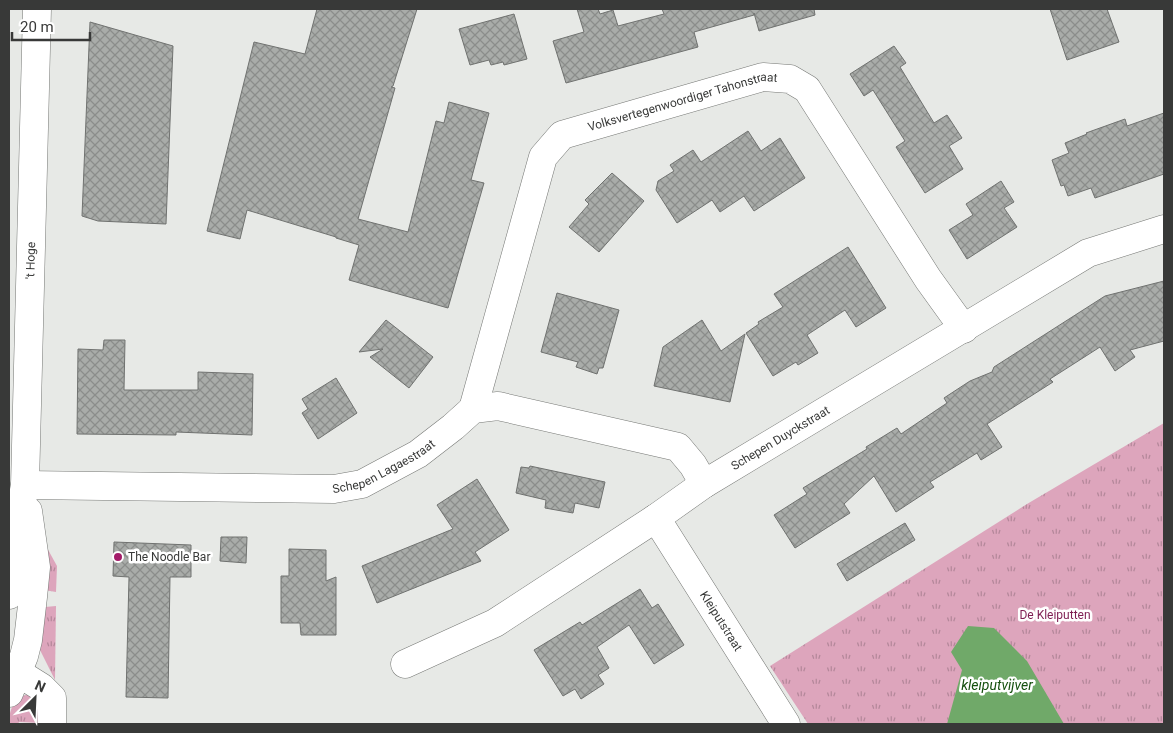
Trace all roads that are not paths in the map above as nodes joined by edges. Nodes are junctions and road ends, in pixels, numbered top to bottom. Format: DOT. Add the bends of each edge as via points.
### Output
graph roads {
  1 [pos="37,9"];
  2 [pos="1164,230"];
  3 [pos="964,329"];
  4 [pos="472,409"];
  5 [pos="704,484"];
  6 [pos="25,485"];
  7 [pos="656,518"];
  8 [pos="9,595"];
  9 [pos="405,664"];
  10 [pos="12,677"];
  11 [pos="52,724"];
  12 [pos="786,724"];
  1 -- 6 [label="street, 't Hoge"];
  2 -- 3 [label="street, Schepen Duyckstraat" via="1088,253"];
  3 -- 4 [label="street, Volksvertegenwoordiger Tahonstraat" via="928,279 807,89 790,79 763,77 562,135 543,157"];
  3 -- 5 [label="street, Schepen Duyckstraat"];
  4 -- 5 [label="street" via="498,406 678,447 694,465"];
  4 -- 6 [label="street, Schepen Lagaestraat" via="418,454 362,484 334,489"];
  5 -- 7 [label="street, Schepen Duyckstraat"];
  6 -- 8 [label="street, 't Hoge" via="10,565"];
  6 -- 10 [label="street, 't Hoge" via="36,567 28,640"];
  7 -- 9 [label="street, Schepen Duyckstraat" via="495,623"];
  7 -- 12 [label="street, Kleiputstraat"];
  10 -- 11 [label="street, 't Hoge" via="41,687 52,698"];
}
